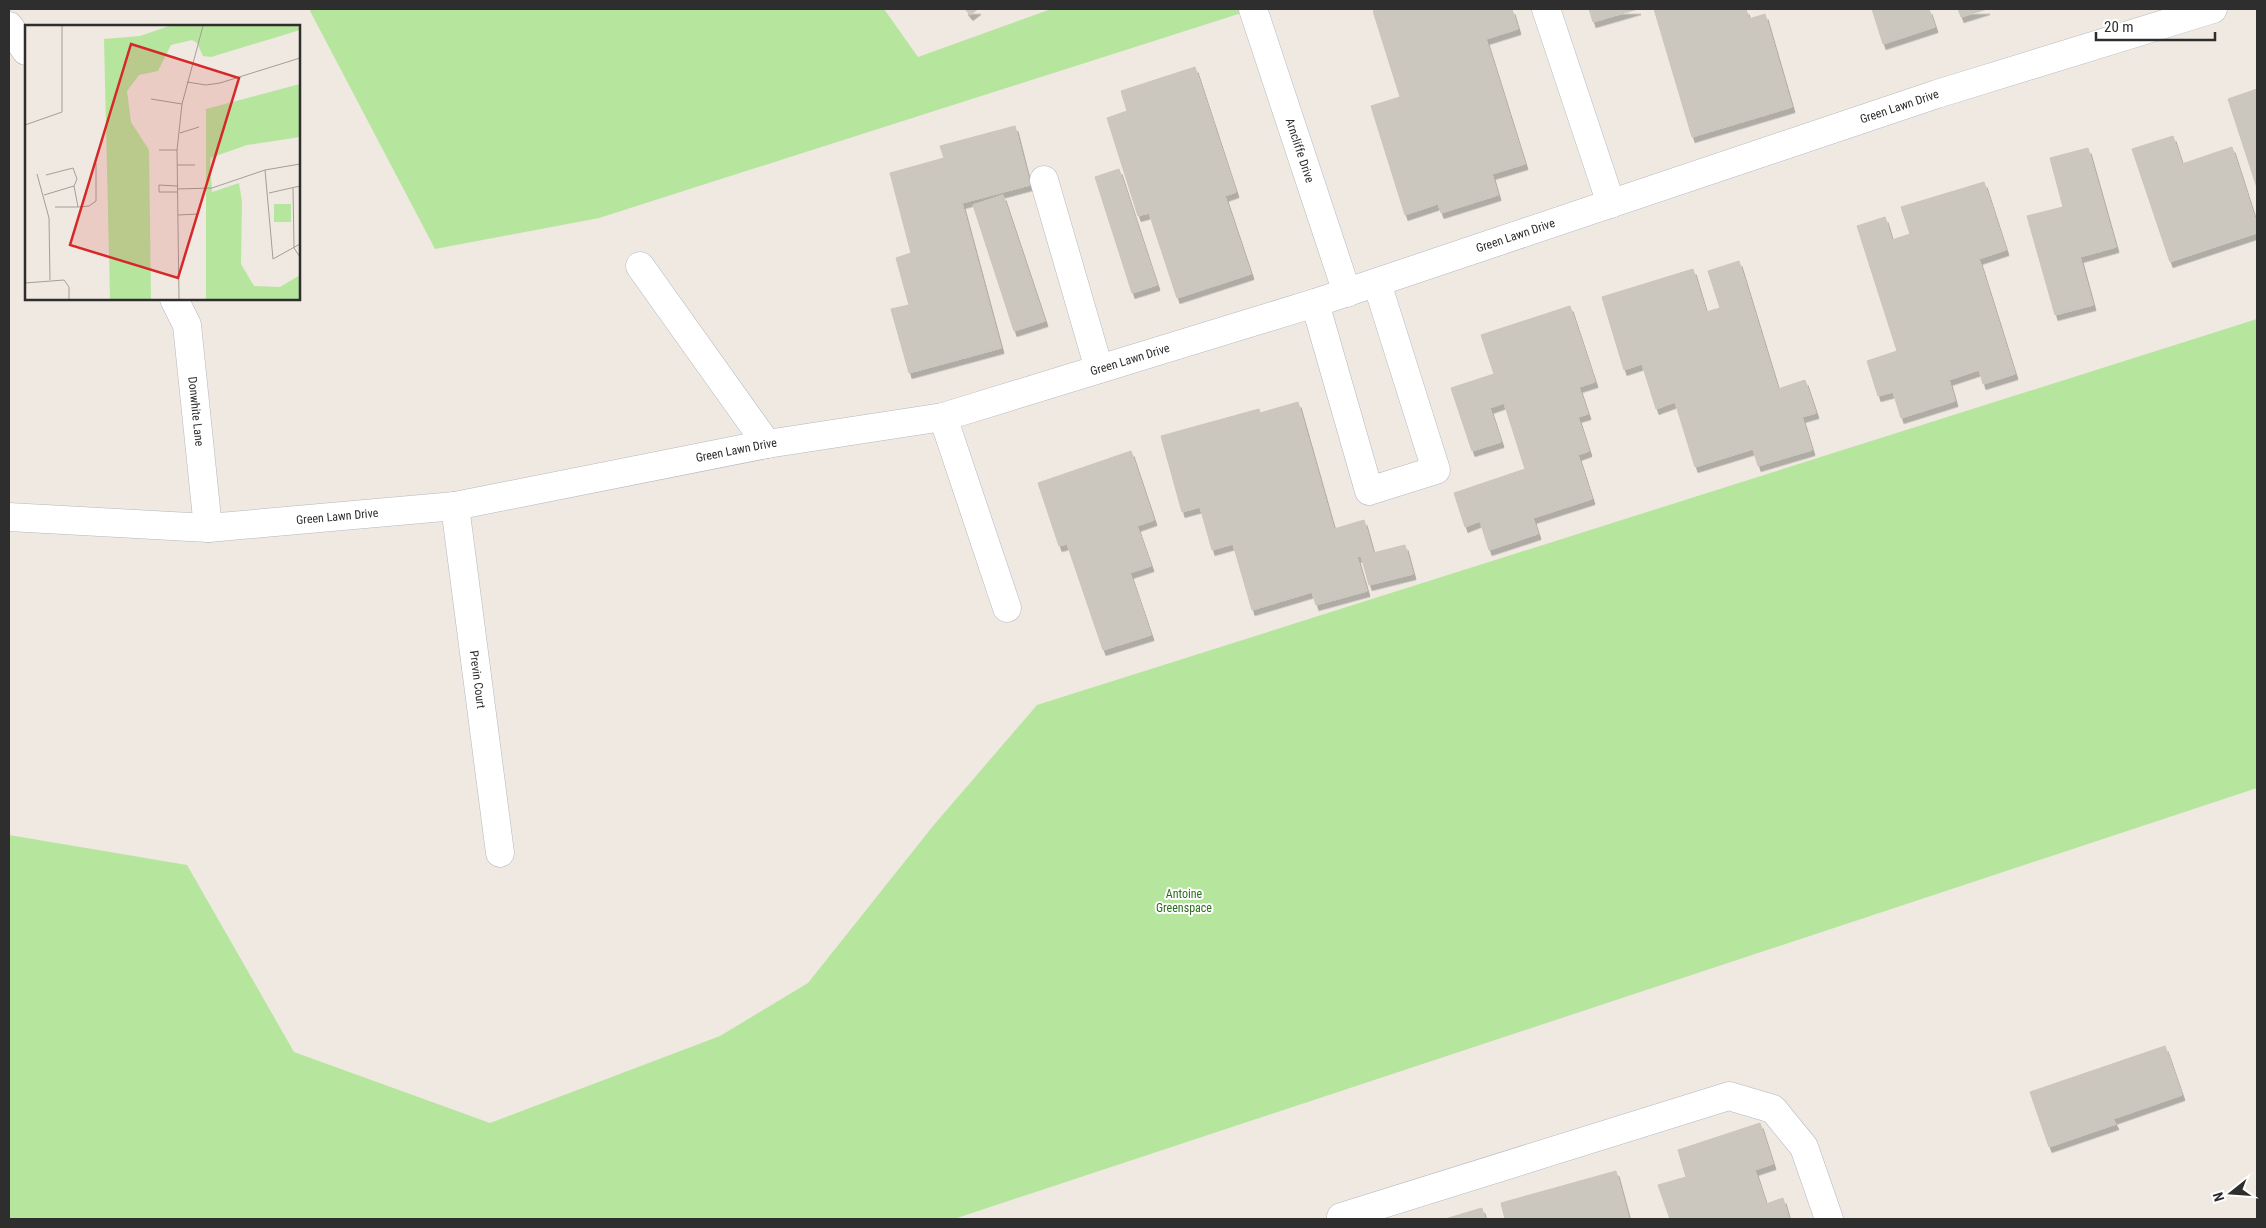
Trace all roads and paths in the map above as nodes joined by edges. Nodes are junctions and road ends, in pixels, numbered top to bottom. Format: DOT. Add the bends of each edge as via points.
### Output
graph roads {
  1 [pos="1253,9"];
  2 [pos="1546,9"];
  3 [pos="2213,9"];
  4 [pos="9,26"];
  5 [pos="25,50"];
  6 [pos="1044,180"];
  7 [pos="1611,204"];
  8 [pos="640,266"];
  9 [pos="1377,283"];
  10 [pos="1347,293"];
  11 [pos="174,300"];
  12 [pos="1315,303"];
  13 [pos="1099,369"];
  14 [pos="943,417"];
  15 [pos="767,444"];
  16 [pos="455,506"];
  17 [pos="9,517"];
  18 [pos="208,528"];
  19 [pos="1007,608"];
  20 [pos="500,853"];
  21 [pos="1341,1217"];
  22 [pos="1830,1219"];
  1 -- 10 [label="street, Arncliffe Drive"];
  2 -- 7 [label="street"];
  3 -- 7 [label="street, Green Lawn Drive" via="1937,94"];
  4 -- 5 [label="street"];
  6 -- 13 [label="street"];
  7 -- 9 [label="street, Green Lawn Drive"];
  8 -- 15 [label="street"];
  9 -- 10 [label="street, Green Lawn Drive"];
  9 -- 12 [label="street" via="1436,470 1369,491"];
  10 -- 12 [label="street, Green Lawn Drive"];
  11 -- 18 [label="street, Donwhite Lane" via="187,325"];
  12 -- 13 [label="street, Green Lawn Drive"];
  13 -- 14 [label="street, Green Lawn Drive"];
  14 -- 15 [label="street, Green Lawn Drive"];
  14 -- 19 [label="street"];
  15 -- 16 [label="street, Green Lawn Drive"];
  16 -- 18 [label="street, Green Lawn Drive"];
  16 -- 20 [label="street, Previn Court"];
  17 -- 18 [label="street, Green Lawn Drive"];
  21 -- 22 [label="street" via="1729,1096 1773,1108 1804,1147"];
}
